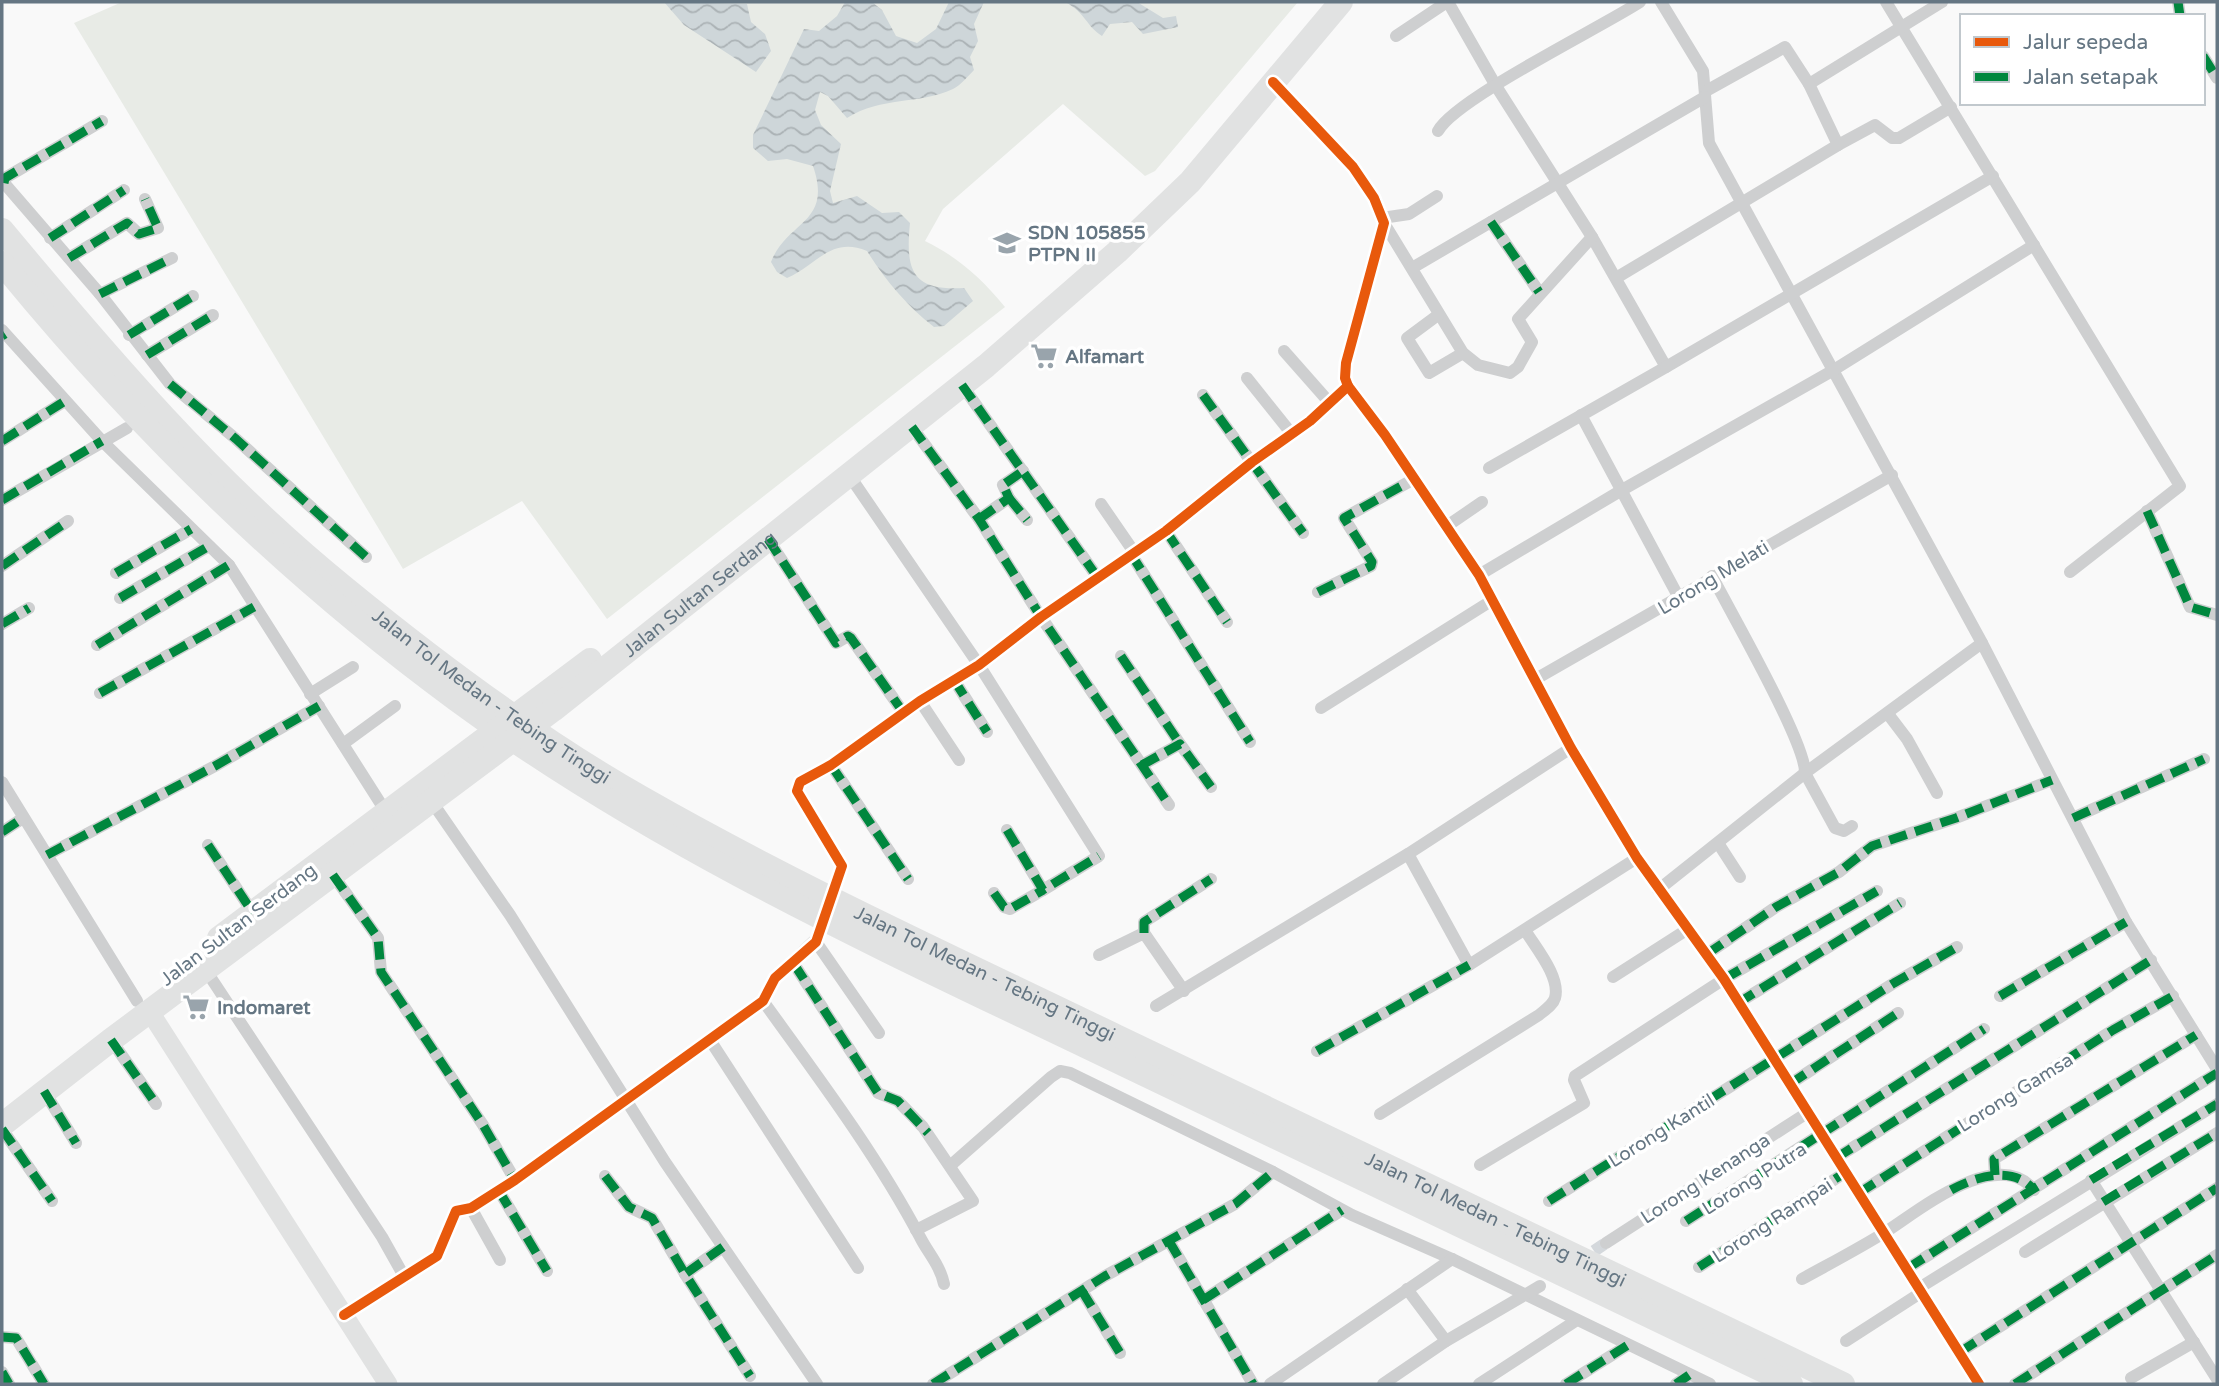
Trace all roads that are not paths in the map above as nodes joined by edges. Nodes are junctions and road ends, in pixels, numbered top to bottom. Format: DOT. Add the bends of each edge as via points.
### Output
graph roads {
  1 [pos="1326,2"];
  2 [pos="1341,2"];
  3 [pos="1447,2"];
  4 [pos="1640,2"];
  5 [pos="1661,2"];
  6 [pos="1886,2"];
  7 [pos="1942,2"];
  8 [pos="1901,25"];
  9 [pos="1396,36"];
  10 [pos="2205,59"];
  11 [pos="2217,78"];
  12 [pos="1273,82"];
  13 [pos="1809,84"];
  14 [pos="1496,86"];
  15 [pos="1706,94"];
  16 [pos="1951,107"];
  17 [pos="102,121"];
  18 [pos="1438,131"];
  19 [pos="1838,145"];
  20 [pos="1993,176"];
  21 [pos="1557,182"];
  22 [pos="124,190"];
  23 [pos="1437,196"];
  24 [pos="145,198"];
  25 [pos="1741,201"];
  26 [pos="1383,221"];
  27 [pos="1490,222"];
  28 [pos="2,230"];
  29 [pos="1592,237"];
  30 [pos="50,238"];
  31 [pos="2034,246"];
  32 [pos="69,258"];
  33 [pos="172,258"];
  34 [pos="2,263"];
  35 [pos="1412,268"];
  36 [pos="1616,278"];
  37 [pos="1539,292"];
  38 [pos="100,294"];
  39 [pos="1790,295"];
  40 [pos="193,296"];
  41 [pos="213,315"];
  42 [pos="1438,315"];
  43 [pos="3,333"];
  44 [pos="129,335"];
  45 [pos="1284,351"];
  46 [pos="1463,354"];
  47 [pos="147,355"];
  48 [pos="1666,367"];
  49 [pos="1832,371"];
  50 [pos="1247,378"];
  51 [pos="962,384"];
  52 [pos="1348,386"];
  53 [pos="1203,395"];
  54 [pos="65,401"];
  55 [pos="1329,402"];
  56 [pos="1581,415"];
  57 [pos="912,427"];
  58 [pos="127,428"];
  59 [pos="1291,433"];
  60 [pos="2,441"];
  61 [pos="102,441"];
  62 [pos="1252,462"];
  63 [pos="1489,468"];
  64 [pos="1023,471"];
  65 [pos="849,475"];
  66 [pos="1892,475"];
  67 [pos="1415,479"];
  68 [pos="1622,489"];
  69 [pos="1009,498"];
  70 [pos="2,500"];
  71 [pos="1482,502"];
  72 [pos="1101,504"];
  73 [pos="2147,511"];
  74 [pos="979,519"];
  75 [pos="1027,520"];
  76 [pos="68,521"];
  77 [pos="1447,526"];
  78 [pos="191,529"];
  79 [pos="1166,531"];
  80 [pos="1303,533"];
  81 [pos="768,539"];
  82 [pos="209,546"];
  83 [pos="1133,553"];
  84 [pos="366,557"];
  85 [pos="229,565"];
  86 [pos="2,566"];
  87 [pos="2070,572"];
  88 [pos="116,573"];
  89 [pos="1479,575"];
  90 [pos="1712,576"];
  91 [pos="1098,578"];
  92 [pos="1318,592"];
  93 [pos="1678,596"];
  94 [pos="120,598"];
  95 [pos="1491,601"];
  96 [pos="254,607"];
  97 [pos="29,608"];
  98 [pos="2217,615"];
  99 [pos="1041,617"];
  100 [pos="1227,622"];
  101 [pos="2,624"];
  102 [pos="637,634"];
  103 [pos="1982,643"];
  104 [pos="97,645"];
  105 [pos="1121,656"];
  106 [pos="979,665"];
  107 [pos="353,667"];
  108 [pos="954,680"];
  109 [pos="1534,680"];
  110 [pos="463,691"];
  111 [pos="100,693"];
  112 [pos="310,694"];
  113 [pos="920,701"];
  114 [pos="318,706"];
  115 [pos="395,706"];
  116 [pos="1321,708"];
  117 [pos="903,712"];
  118 [pos="1888,713"];
  119 [pos="987,732"];
  120 [pos="1250,742"];
  121 [pos="342,744"];
  122 [pos="1180,744"];
  123 [pos="1571,748"];
  124 [pos="555,755"];
  125 [pos="2204,759"];
  126 [pos="959,760"];
  127 [pos="831,765"];
  128 [pos="1142,765"];
  129 [pos="1805,773"];
  130 [pos="2052,779"];
  131 [pos="2,782"];
  132 [pos="1211,787"];
  133 [pos="1937,793"];
  134 [pos="432,802"];
  135 [pos="1169,804"];
  136 [pos="386,812"];
  137 [pos="23,818"];
  138 [pos="2073,818"];
  139 [pos="1852,826"];
  140 [pos="1007,830"];
  141 [pos="2,832"];
  142 [pos="1718,843"];
  143 [pos="208,845"];
  144 [pos="1408,854"];
  145 [pos="47,856"];
  146 [pos="1637,858"];
  147 [pos="842,866"];
  148 [pos="333,875"];
  149 [pos="1740,877"];
  150 [pos="908,879"];
  151 [pos="1211,879"];
  152 [pos="1042,890"];
  153 [pos="1658,890"];
  154 [pos="1877,891"];
  155 [pos="994,893"];
  156 [pos="1900,903"];
  157 [pos="253,913"];
  158 [pos="2126,922"];
  159 [pos="1688,929"];
  160 [pos="1525,930"];
  161 [pos="1144,933"];
  162 [pos="1957,947"];
  163 [pos="1707,954"];
  164 [pos="1099,955"];
  165 [pos="2151,960"];
  166 [pos="794,964"];
  167 [pos="1469,965"];
  168 [pos="205,969"];
  169 [pos="1614,976"];
  170 [pos="1724,979"];
  171 [pos="1184,991"];
  172 [pos="2000,996"];
  173 [pos="2173,996"];
  174 [pos="763,1002"];
  175 [pos="1738,1003"];
  176 [pos="144,1006"];
  177 [pos="1156,1006"];
  178 [pos="1898,1013"];
  179 [pos="1984,1029"];
  180 [pos="879,1033"];
  181 [pos="2196,1035"];
  182 [pos="111,1040"];
  183 [pos="710,1040"];
  184 [pos="1317,1051"];
  185 [pos="1774,1059"];
  186 [pos="2217,1071"];
  187 [pos="1790,1084"];
  188 [pos="44,1091"];
  189 [pos="626,1099"];
  190 [pos="2,1104"];
  191 [pos="156,1104"];
  192 [pos="2217,1104"];
  193 [pos="1806,1113"];
  194 [pos="1380,1114"];
  195 [pos="2,1127"];
  196 [pos="2217,1133"];
  197 [pos="1822,1135"];
  198 [pos="76,1143"];
  199 [pos="1836,1158"];
  200 [pos="951,1165"];
  201 [pos="1480,1165"];
  202 [pos="1273,1172"];
  203 [pos="1846,1172"];
  204 [pos="1995,1175"];
  205 [pos="605,1176"];
  206 [pos="514,1180"];
  207 [pos="2091,1180"];
  208 [pos="2217,1188"];
  209 [pos="2034,1189"];
  210 [pos="499,1191"];
  211 [pos="1859,1193"];
  212 [pos="52,1201"];
  213 [pos="1549,1201"];
  214 [pos="2103,1202"];
  215 [pos="471,1208"];
  216 [pos="1342,1210"];
  217 [pos="1686,1221"];
  218 [pos="916,1230"];
  219 [pos="1885,1232"];
  220 [pos="1168,1241"];
  221 [pos="1606,1243"];
  222 [pos="2131,1246"];
  223 [pos="723,1247"];
  224 [pos="2025,1252"];
  225 [pos="2217,1255"];
  226 [pos="1452,1259"];
  227 [pos="500,1260"];
  228 [pos="1699,1267"];
  229 [pos="858,1268"];
  230 [pos="1908,1268"];
  231 [pos="547,1271"];
  232 [pos="685,1274"];
  233 [pos="405,1278"];
  234 [pos="1802,1279"];
  235 [pos="944,1284"];
  236 [pos="1540,1286"];
  237 [pos="1406,1289"];
  238 [pos="1920,1290"];
  239 [pos="1082,1291"];
  240 [pos="2161,1292"];
  241 [pos="1527,1295"];
  242 [pos="1203,1300"];
  243 [pos="344,1315"];
  244 [pos="1577,1320"];
  245 [pos="2,1337"];
  246 [pos="1446,1341"];
  247 [pos="1846,1342"];
  248 [pos="2194,1342"];
  249 [pos="1628,1345"];
  250 [pos="1960,1352"];
  251 [pos="1120,1353"];
  252 [pos="2,1372"];
  253 [pos="1689,1375"];
  254 [pos="750,1376"];
  255 [pos="2131,1378"];
  256 [pos="2217,1379"];
  257 [pos="816,1383"];
  258 [pos="9,1384"];
  259 [pos="44,1384"];
  260 [pos="388,1384"];
  261 [pos="933,1384"];
  262 [pos="1252,1384"];
  263 [pos="1270,1384"];
  264 [pos="1382,1384"];
  265 [pos="1479,1384"];
  266 [pos="1566,1384"];
  267 [pos="1676,1384"];
  268 [pos="1710,1384"];
  269 [pos="1791,1384"];
  270 [pos="1843,1384"];
  271 [pos="1979,1384"];
  272 [pos="2015,1384"];
  1 -- 102 [label="highway, Jalan Sultan Serdang" via="1193,162 1109,247"];
  2 -- 12 [label="highway, Jalan Sultan Serdang"];
  3 -- 9 [label="street"];
  3 -- 14 [label="street"];
  4 -- 14 [label="street"];
  5 -- 15 [label="street" via="1697,58"];
  6 -- 8 [label="street"];
  7 -- 8 [label="street"];
  8 -- 13 [label="street"];
  8 -- 16 [label="street"];
  10 -- 11 [label="street"];
  12 -- 26 [label="street" via="1353,167"];
  12 -- 51 [label="highway, Jalan Sultan Serdang" via="1190,182 1149,222"];
  13 -- 15 [label="street" via="1782,47"];
  13 -- 19 [label="street"];
  14 -- 18 [label="street" via="1447,118"];
  14 -- 21 [label="street"];
  15 -- 21 [label="street"];
  15 -- 25 [label="street" via="1709,143"];
  16 -- 19 [label="street" via="1896,139 1875,125"];
  16 -- 20 [label="street"];
  17 -- 30 [label="street" via="4,179"];
  19 -- 25 [label="street"];
  20 -- 31 [label="street"];
  20 -- 39 [label="street"];
  21 -- 27 [label="street"];
  21 -- 29 [label="street"];
  22 -- 30 [label="street"];
  23 -- 26 [label="street" via="1409,214"];
  24 -- 32 [label="street" via="158,228 139,234 127,223"];
  25 -- 36 [label="street"];
  25 -- 39 [label="street"];
  26 -- 35 [label="street"];
  26 -- 52 [label="street" via="1346,363"];
  27 -- 35 [label="street"];
  27 -- 37 [label="street"];
  28 -- 110 [label="highway, Jalan Tol Medan - Tebing Tinggi" via="127,377 252,507"];
  29 -- 36 [label="street"];
  29 -- 37 [label="street"];
  30 -- 32 [label="street"];
  31 -- 49 [label="street"];
  31 -- 73 [label="street" via="2180,486"];
  32 -- 38 [label="street"];
  33 -- 38 [label="street"];
  34 -- 110 [label="highway, Jalan Tol Medan - Tebing Tinggi" via="122,404 218,501 321,595"];
  35 -- 42 [label="street"];
  36 -- 48 [label="street"];
  37 -- 46 [label="street" via="1518,319 1532,342 1515,371 1490,369"];
  38 -- 44 [label="street"];
  39 -- 48 [label="street"];
  39 -- 49 [label="street"];
  40 -- 44 [label="street"];
  41 -- 47 [label="street"];
  42 -- 46 [label="street"];
  42 -- 46 [label="street" via="1410,333 1409,345 1429,373"];
  43 -- 54 [label="street"];
  44 -- 47 [label="street"];
  45 -- 55 [label="street"];
  47 -- 84 [label="street" via="166,388 236,439"];
  48 -- 56 [label="street"];
  49 -- 66 [label="street"];
  49 -- 68 [label="street"];
  50 -- 59 [label="street"];
  51 -- 57 [label="highway, Jalan Sultan Serdang"];
  51 -- 64 [label="street"];
  52 -- 55 [label="street"];
  52 -- 67 [label="street"];
  53 -- 62 [label="street"];
  54 -- 60 [label="street"];
  54 -- 61 [label="street"];
  55 -- 59 [label="street"];
  56 -- 63 [label="street"];
  56 -- 68 [label="street"];
  57 -- 65 [label="highway, Jalan Sultan Serdang"];
  57 -- 74 [label="street"];
  58 -- 61 [label="street"];
  59 -- 62 [label="street"];
  61 -- 70 [label="street"];
  61 -- 78 [label="street"];
  62 -- 79 [label="street"];
  62 -- 80 [label="street"];
  64 -- 69 [label="street" via="1003,485"];
  64 -- 91 [label="street"];
  65 -- 81 [label="highway, Jalan Sultan Serdang"];
  65 -- 106 [label="street"];
  66 -- 90 [label="street, Lorong Melati"];
  66 -- 103 [label="street"];
  67 -- 77 [label="street"];
  67 -- 92 [label="street" via="1344,518 1371,566"];
  68 -- 89 [label="street"];
  68 -- 93 [label="street"];
  69 -- 74 [label="street"];
  69 -- 75 [label="street"];
  71 -- 77 [label="street"];
  72 -- 83 [label="street"];
  73 -- 87 [label="street"];
  73 -- 98 [label="street" via="2190,607"];
  74 -- 99 [label="street"];
  76 -- 86 [label="street"];
  77 -- 89 [label="street"];
  78 -- 82 [label="street"];
  78 -- 88 [label="street"];
  79 -- 83 [label="street"];
  79 -- 100 [label="street"];
  81 -- 102 [label="highway, Jalan Sultan Serdang"];
  81 -- 117 [label="street" via="836,643 851,638"];
  82 -- 85 [label="street"];
  82 -- 94 [label="street"];
  83 -- 91 [label="street"];
  83 -- 120 [label="street"];
  85 -- 96 [label="street"];
  85 -- 104 [label="street"];
  89 -- 95 [label="street"];
  90 -- 93 [label="street, Lorong Melati"];
  90 -- 129 [label="street" via="1786,721"];
  91 -- 99 [label="street"];
  93 -- 109 [label="street, Lorong Melati"];
  95 -- 109 [label="street"];
  95 -- 116 [label="street"];
  96 -- 111 [label="street"];
  96 -- 112 [label="street"];
  97 -- 101 [label="street"];
  99 -- 106 [label="street"];
  99 -- 128 [label="street"];
  102 -- 134 [label="highway, Jalan Sultan Serdang"];
  102 -- 136 [label="highway, Jalan Sultan Serdang"];
  103 -- 118 [label="street"];
  103 -- 130 [label="street"];
  105 -- 122 [label="street"];
  106 -- 108 [label="street"];
  106 -- 152 [label="street" via="1099,856"];
  107 -- 112 [label="street"];
  108 -- 113 [label="street"];
  108 -- 119 [label="street"];
  109 -- 123 [label="street"];
  110 -- 124 [label="highway, Jalan Tol Medan - Tebing Tinggi"];
  112 -- 114 [label="street"];
  113 -- 117 [label="street"];
  113 -- 126 [label="street"];
  114 -- 121 [label="street"];
  114 -- 145 [label="street"];
  115 -- 121 [label="street"];
  117 -- 127 [label="street"];
  118 -- 129 [label="street"];
  118 -- 133 [label="street"];
  121 -- 136 [label="street"];
  122 -- 128 [label="street"];
  122 -- 132 [label="street"];
  123 -- 144 [label="street"];
  123 -- 146 [label="street"];
  124 -- 269 [label="highway, Jalan Tol Medan - Tebing Tinggi" via="640,820 836,926"];
  124 -- 270 [label="highway, Jalan Tol Medan - Tebing Tinggi" via="810,888"];
  125 -- 138 [label="street"];
  127 -- 147 [label="street" via="797,787"];
  127 -- 150 [label="street"];
  128 -- 135 [label="street"];
  129 -- 139 [label="street" via="1835,828 1844,831"];
  129 -- 142 [label="street"];
  130 -- 138 [label="street"];
  130 -- 163 [label="street" via="1872,846 1839,872 1776,907"];
  131 -- 137 [label="street"];
  134 -- 148 [label="highway, Jalan Sultan Serdang"];
  134 -- 189 [label="street" via="510,915"];
  136 -- 157 [label="highway, Jalan Sultan Serdang"];
  137 -- 141 [label="street"];
  137 -- 145 [label="street"];
  138 -- 158 [label="street"];
  140 -- 152 [label="street"];
  142 -- 149 [label="street"];
  142 -- 153 [label="street"];
  143 -- 157 [label="street"];
  144 -- 167 [label="street"];
  144 -- 171 [label="street"];
  145 -- 176 [label="street"];
  146 -- 153 [label="street"];
  146 -- 160 [label="street"];
  148 -- 168 [label="highway, Jalan Sultan Serdang"];
  148 -- 206 [label="street" via="379,938 381,972 483,1125"];
  151 -- 161 [label="street" via="1144,922"];
  152 -- 155 [label="street" via="1010,909"];
  153 -- 159 [label="street"];
  154 -- 170 [label="street"];
  156 -- 175 [label="street"];
  157 -- 176 [label="highway, Jalan Sultan Serdang"];
  158 -- 165 [label="street"];
  158 -- 172 [label="street"];
  159 -- 163 [label="street"];
  159 -- 169 [label="street"];
  160 -- 167 [label="street"];
  160 -- 194 [label="street" via="1554,982 1553,1003"];
  161 -- 164 [label="street"];
  161 -- 171 [label="street"];
  162 -- 185 [label="street, Lorong Kantil"];
  163 -- 170 [label="street"];
  165 -- 173 [label="street"];
  165 -- 199 [label="street"];
  166 -- 174 [label="street" via="775,978"];
  166 -- 180 [label="street" via="816,940"];
  166 -- 200 [label="street" via="878,1093 898,1101"];
  167 -- 184 [label="street"];
  168 -- 176 [label="highway, Jalan Sultan Serdang"];
  168 -- 233 [label="street"];
  170 -- 175 [label="street"];
  170 -- 201 [label="street" via="1575,1076 1584,1103"];
  171 -- 177 [label="street"];
  173 -- 181 [label="street"];
  173 -- 211 [label="street, Lorong Gamsa"];
  174 -- 183 [label="street"];
  174 -- 218 [label="street" via="835,1100"];
  175 -- 185 [label="street"];
  176 -- 182 [label="highway, Jalan Sultan Serdang"];
  176 -- 190 [label="highway, Jalan Sultan Serdang"];
  176 -- 243 [label="street"];
  178 -- 187 [label="street"];
  179 -- 197 [label="street, Lorong Putra"];
  181 -- 186 [label="street"];
  181 -- 204 [label="street" via="1994,1159"];
  182 -- 188 [label="highway, Jalan Sultan Serdang"];
  182 -- 191 [label="street"];
  183 -- 189 [label="street"];
  183 -- 229 [label="street"];
  185 -- 187 [label="street"];
  185 -- 213 [label="street, Lorong Kantil"];
  186 -- 209 [label="street"];
  187 -- 193 [label="street"];
  188 -- 195 [label="highway, Jalan Sultan Serdang"];
  188 -- 198 [label="street"];
  189 -- 206 [label="street"];
  189 -- 223 [label="street"];
  192 -- 207 [label="street"];
  193 -- 197 [label="street"];
  193 -- 221 [label="street, Lorong Kenanga"];
  195 -- 212 [label="street"];
  196 -- 214 [label="street"];
  197 -- 199 [label="street"];
  197 -- 217 [label="street, Lorong Putra"];
  199 -- 203 [label="street"];
  200 -- 202 [label="street" via="1060,1071"];
  200 -- 218 [label="street" via="974,1201"];
  202 -- 216 [label="street"];
  202 -- 220 [label="street" via="1235,1203"];
  203 -- 211 [label="street"];
  203 -- 228 [label="street, Lorong Rampai"];
  204 -- 209 [label="street" via="2021,1177"];
  204 -- 219 [label="street" via="1951,1189"];
  205 -- 232 [label="street" via="629,1208 652,1218"];
  206 -- 210 [label="street"];
  207 -- 214 [label="street"];
  207 -- 238 [label="street"];
  208 -- 222 [label="street"];
  209 -- 230 [label="street"];
  210 -- 215 [label="street"];
  210 -- 231 [label="street"];
  211 -- 219 [label="street"];
  214 -- 222 [label="street"];
  214 -- 224 [label="street"];
  215 -- 227 [label="street"];
  215 -- 233 [label="street" via="454,1214 437,1256"];
  216 -- 226 [label="street"];
  216 -- 242 [label="street"];
  218 -- 235 [label="street"];
  219 -- 230 [label="street"];
  219 -- 234 [label="street"];
  220 -- 239 [label="street"];
  220 -- 242 [label="street"];
  222 -- 240 [label="street"];
  222 -- 250 [label="street"];
  223 -- 232 [label="street"];
  223 -- 257 [label="street"];
  225 -- 240 [label="street"];
  226 -- 237 [label="street"];
  226 -- 241 [label="street"];
  230 -- 238 [label="street"];
  232 -- 254 [label="street"];
  233 -- 243 [label="street"];
  236 -- 241 [label="street"];
  237 -- 246 [label="street"];
  237 -- 263 [label="street"];
  238 -- 247 [label="street"];
  238 -- 250 [label="street"];
  239 -- 251 [label="street"];
  239 -- 261 [label="street"];
  240 -- 248 [label="street"];
  240 -- 272 [label="street"];
  241 -- 244 [label="street"];
  241 -- 246 [label="street"];
  242 -- 262 [label="street"];
  243 -- 260 [label="street"];
  244 -- 249 [label="street"];
  244 -- 265 [label="street"];
  245 -- 259 [label="street" via="16,1338"];
  246 -- 264 [label="street"];
  248 -- 255 [label="street"];
  248 -- 256 [label="street"];
  249 -- 253 [label="street"];
  249 -- 266 [label="street"];
  250 -- 271 [label="street"];
  252 -- 258 [label="street"];
  253 -- 267 [label="street"];
  253 -- 268 [label="street"];
}
